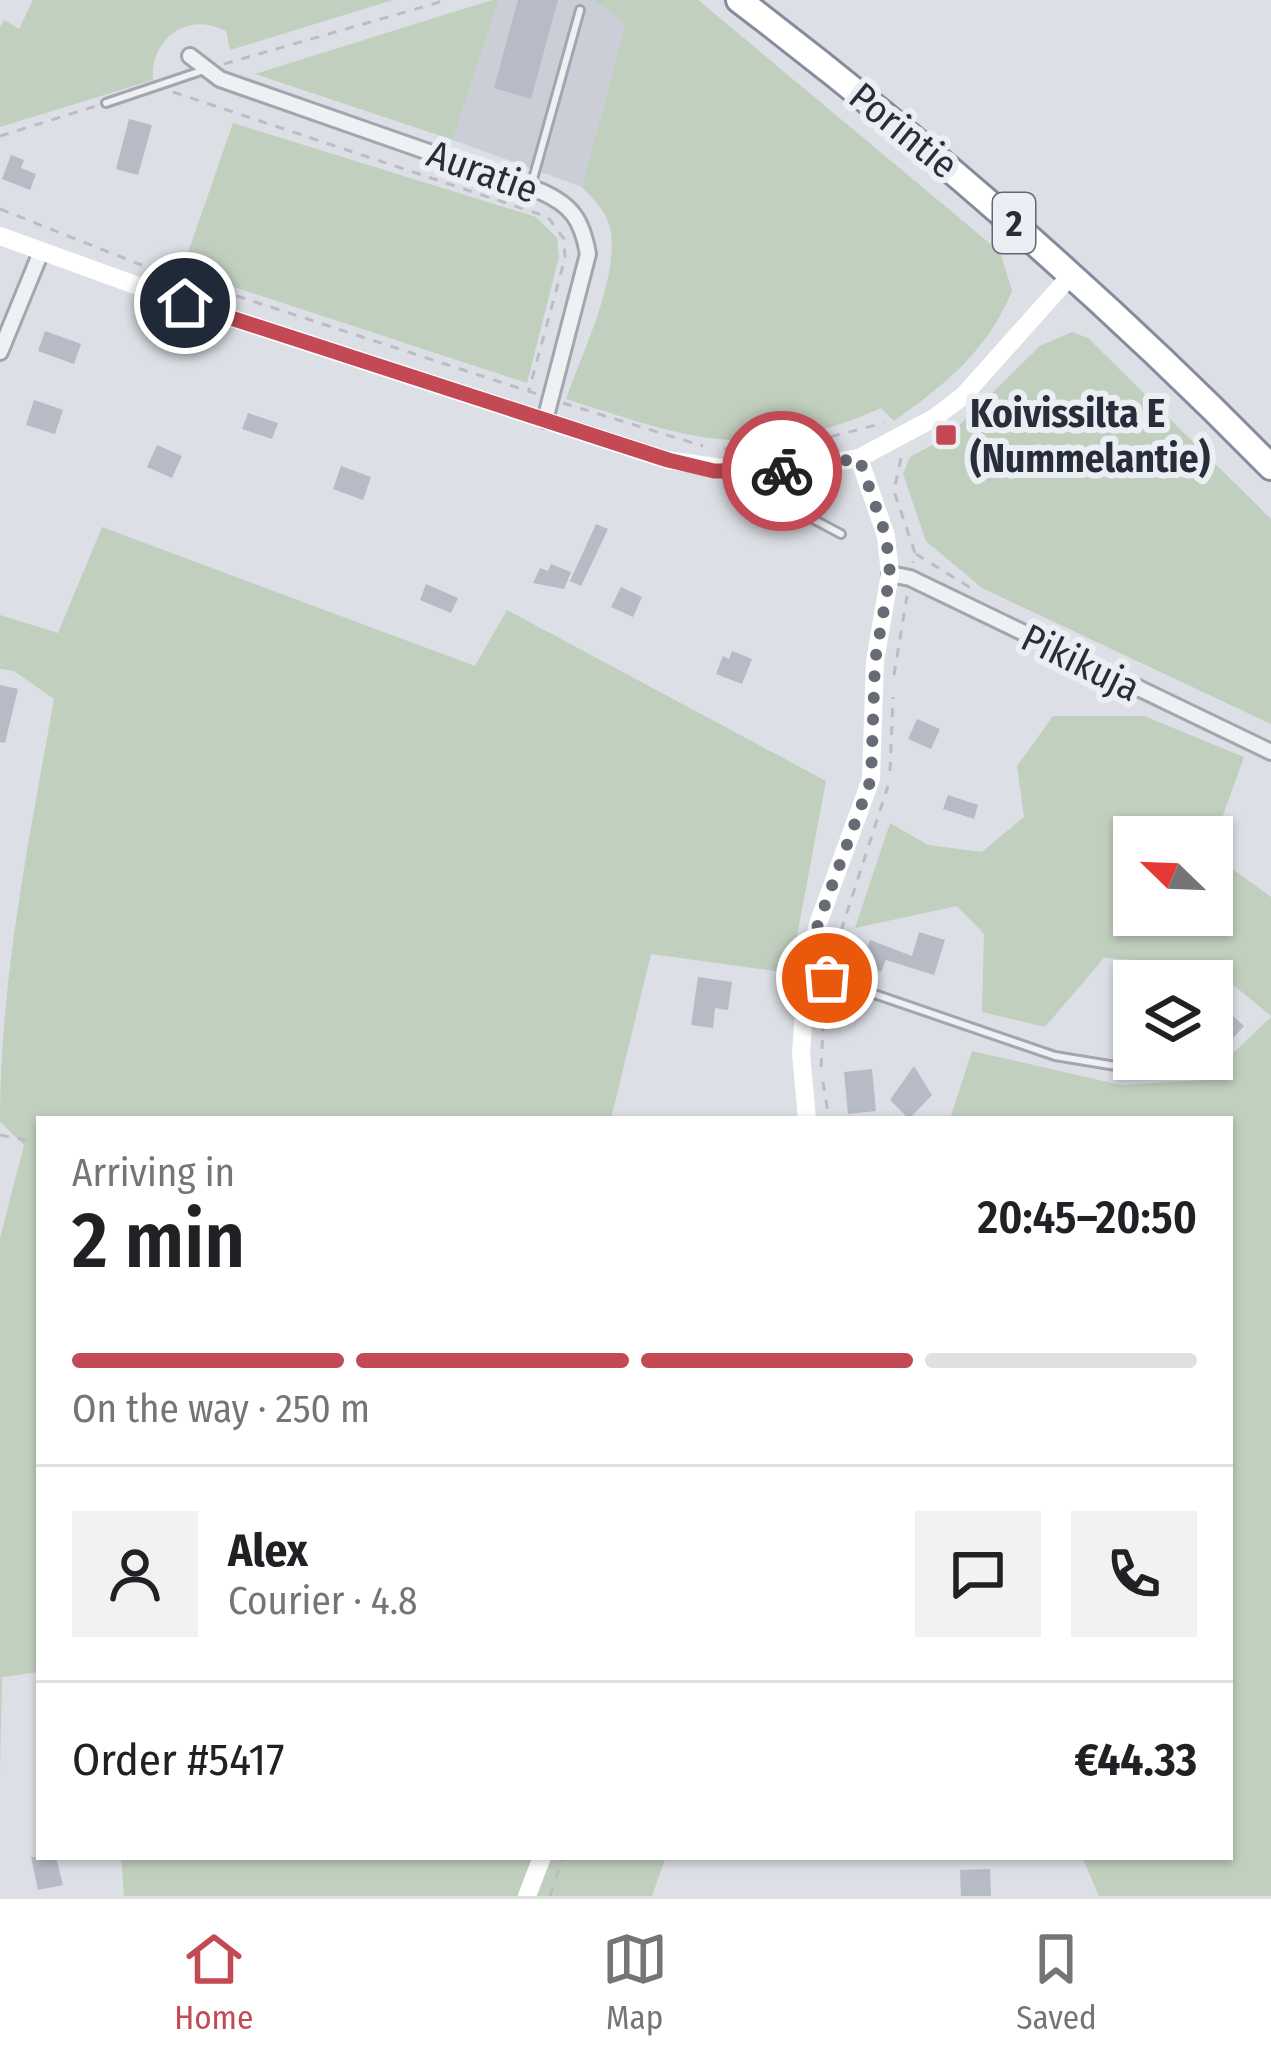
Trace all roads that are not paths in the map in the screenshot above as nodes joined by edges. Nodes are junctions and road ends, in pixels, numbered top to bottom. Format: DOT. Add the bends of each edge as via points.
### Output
graph roads {
  1 [pos="739,0"];
  2 [pos="580,10"];
  3 [pos="190,56"];
  4 [pos="204,70"];
  5 [pos="106,103"];
  6 [pos="531,187"];
  7 [pos="0,236"];
  8 [pos="41,252"];
  9 [pos="1072,274"];
  10 [pos="0,352"];
  11 [pos="544,420"];
  12 [pos="859,458"];
  13 [pos="1271,467"];
  14 [pos="762,474"];
  15 [pos="841,533"];
  16 [pos="890,574"];
  17 [pos="1271,752"];
  18 [pos="807,971"];
  19 [pos="1113,1065"];
  20 [pos="807,1116"];
  21 [pos="541,1860"];
  22 [pos="527,1896"];
  1 -- 9 [label="highway, Porintie / 2" via="932,151"];
  2 -- 6 [label="lane"];
  3 -- 4 [label="street, Auratie"];
  4 -- 5 [label="lane"];
  4 -- 6 [label="street, Auratie"];
  6 -- 11 [label="street, Auratie" via="572,209 588,254"];
  7 -- 8 [label="street"];
  8 -- 10 [label="street"];
  8 -- 11 [label="street"];
  9 -- 12 [label="street" via="963,396"];
  9 -- 13 [label="highway, Porintie / 2"];
  11 -- 14 [label="street" via="668,460"];
  12 -- 14 [label="street"];
  12 -- 16 [label="street"];
  14 -- 15 [label="lane" via="768,495"];
  16 -- 17 [label="street, Pikikuja"];
  16 -- 18 [label="street" via="875,661 871,779"];
  18 -- 19 [label="lane" via="1055,1056"];
  18 -- 20 [label="street"];
  21 -- 22 [label="street"];
}
